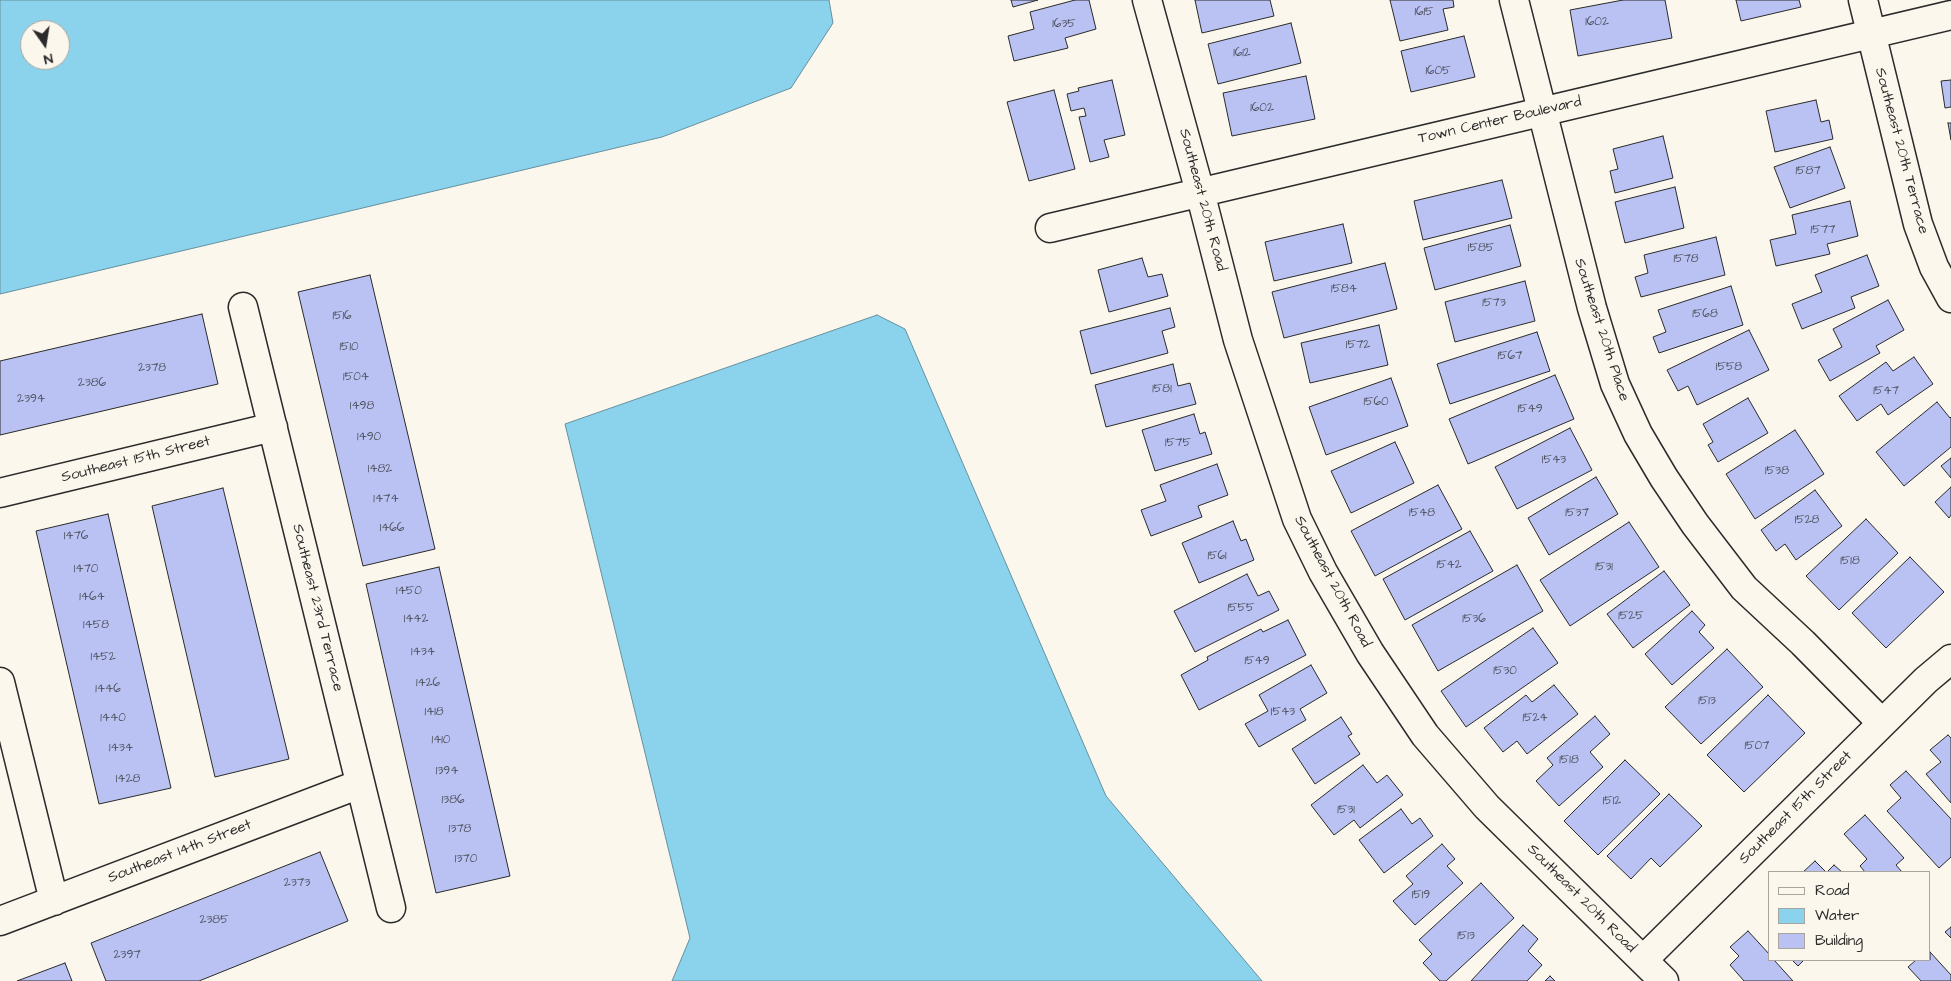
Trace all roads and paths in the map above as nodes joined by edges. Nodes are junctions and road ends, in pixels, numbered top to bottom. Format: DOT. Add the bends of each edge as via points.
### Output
graph roads {
  1 [pos="1148,0"];
  2 [pos="1514,0"];
  3 [pos="1862,0"];
  4 [pos="1951,15"];
  5 [pos="1871,34"];
  6 [pos="1541,112"];
  7 [pos="1200,192"];
  8 [pos="1050,228"];
  9 [pos="1951,298"];
  10 [pos="243,307"];
  11 [pos="273,427"];
  12 [pos="0,493"];
  13 [pos="1951,659"];
  14 [pos="0,682"];
  15 [pos="1882,723"];
  16 [pos="360,784"];
  17 [pos="54,900"];
  18 [pos="391,908"];
  19 [pos="0,921"];
  20 [pos="1643,960"];
  21 [pos="1664,981"];
  1 -- 7 [label="street, Southeast 20th Road"];
  2 -- 6 [label="street, Southeast 20th Place"];
  3 -- 5 [label="street, Southeast 20th Terrace"];
  4 -- 5 [label="street, Town Center Boulevard"];
  5 -- 6 [label="street, Town Center Boulevard"];
  5 -- 9 [label="street, Southeast 20th Terrace" via="1918,224 1934,267"];
  6 -- 7 [label="street, Town Center Boulevard"];
  6 -- 15 [label="street, Southeast 20th Place" via="1592,308 1615,384 1638,434 1694,524 1744,588"];
  7 -- 8 [label="street, Town Center Boulevard"];
  7 -- 20 [label="street, Southeast 20th Road" via="1238,340 1297,519 1370,653 1425,735 1487,807"];
  10 -- 11 [label="street, Southeast 23rd Terrace"];
  11 -- 12 [label="street, Southeast 15th Street"];
  11 -- 16 [label="street, Southeast 23rd Terrace"];
  13 -- 15 [label="street, Southeast 15th Street"];
  14 -- 17 [label="street"];
  15 -- 20 [label="street, Southeast 15th Street"];
  16 -- 17 [label="street, Southeast 14th Street"];
  16 -- 18 [label="street, Southeast 23rd Terrace"];
  17 -- 19 [label="street, Southeast 14th Street"];
  20 -- 21 [label="street, Southeast 20th Road"];
}
